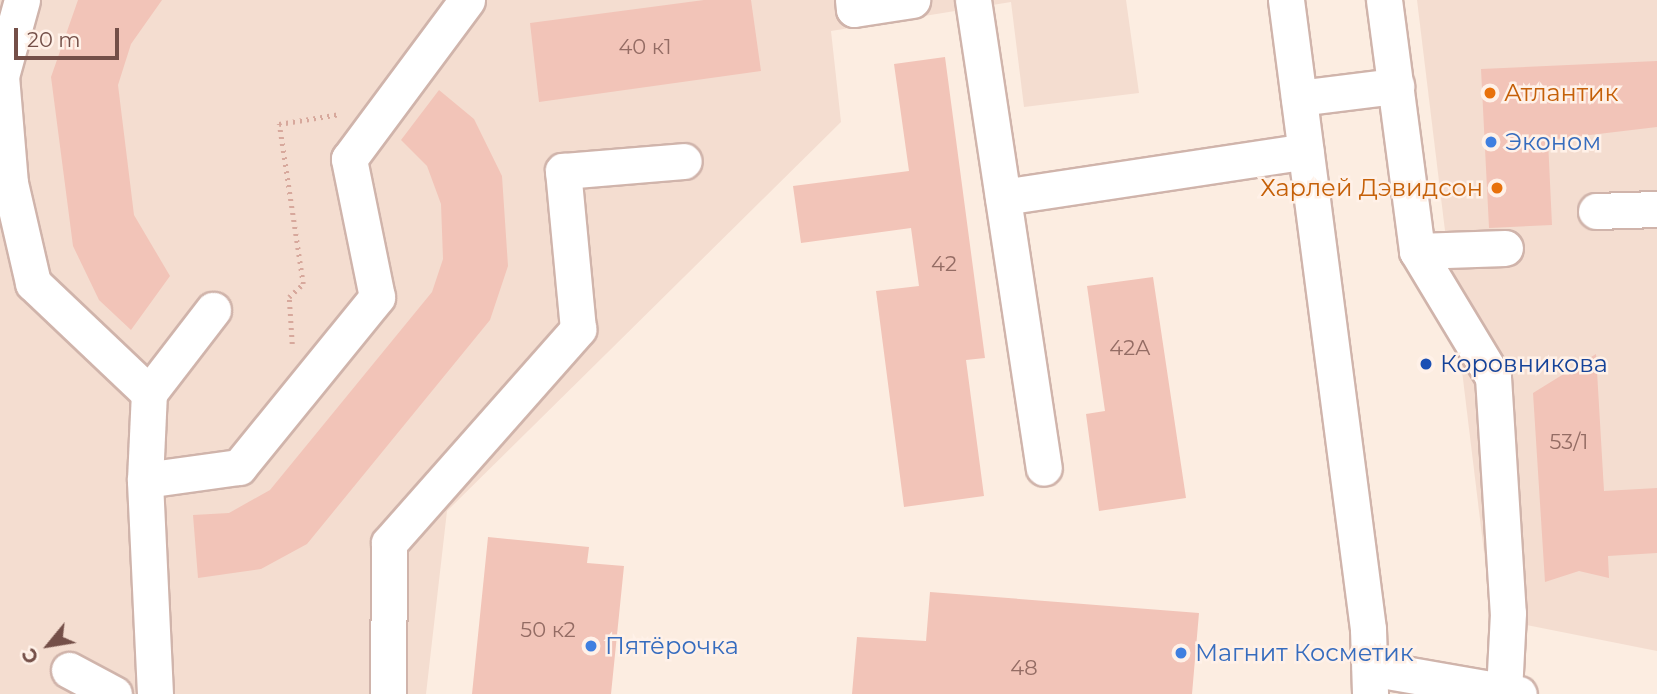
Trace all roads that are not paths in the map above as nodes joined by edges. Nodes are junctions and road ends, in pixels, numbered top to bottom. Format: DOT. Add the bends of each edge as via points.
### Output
graph roads {
  1 [pos="22,0"];
  2 [pos="467,0"];
  3 [pos="853,0"];
  4 [pos="912,0"];
  5 [pos="973,0"];
  6 [pos="1286,0"];
  7 [pos="1384,0"];
  8 [pos="1396,86"];
  9 [pos="1299,98"];
  10 [pos="1306,151"];
  11 [pos="684,162"];
  12 [pos="1003,197"];
  13 [pos="1657,209"];
  14 [pos="1595,211"];
  15 [pos="1505,248"];
  16 [pos="1418,251"];
  17 [pos="214,310"];
  18 [pos="149,393"];
  19 [pos="1044,468"];
  20 [pos="145,480"];
  21 [pos="69,670"];
  22 [pos="1370,681"];
  23 [pos="1512,693"];
  24 [pos="114,694"];
  25 [pos="155,694"];
  26 [pos="388,694"];
  1 -- 18 [label="street" via="1,76 10,183 33,283"];
  2 -- 20 [label="street" via="349,159 377,297 239,467"];
  3 -- 4 [label="street" via="854,9"];
  5 -- 12 [label="street"];
  6 -- 9 [label="street"];
  7 -- 8 [label="street"];
  8 -- 9 [label="street"];
  8 -- 16 [label="street"];
  9 -- 10 [label="street"];
  10 -- 12 [label="street"];
  10 -- 22 [label="street"];
  11 -- 26 [label="street" via="563,171 578,329 389,543"];
  12 -- 19 [label="street"];
  13 -- 14 [label="street"];
  15 -- 16 [label="street"];
  16 -- 23 [label="street" via="1493,377"];
  17 -- 18 [label="street"];
  18 -- 20 [label="street"];
  20 -- 25 [label="street"];
  21 -- 24 [label="street"];
  22 -- 23 [label="street"];
}
